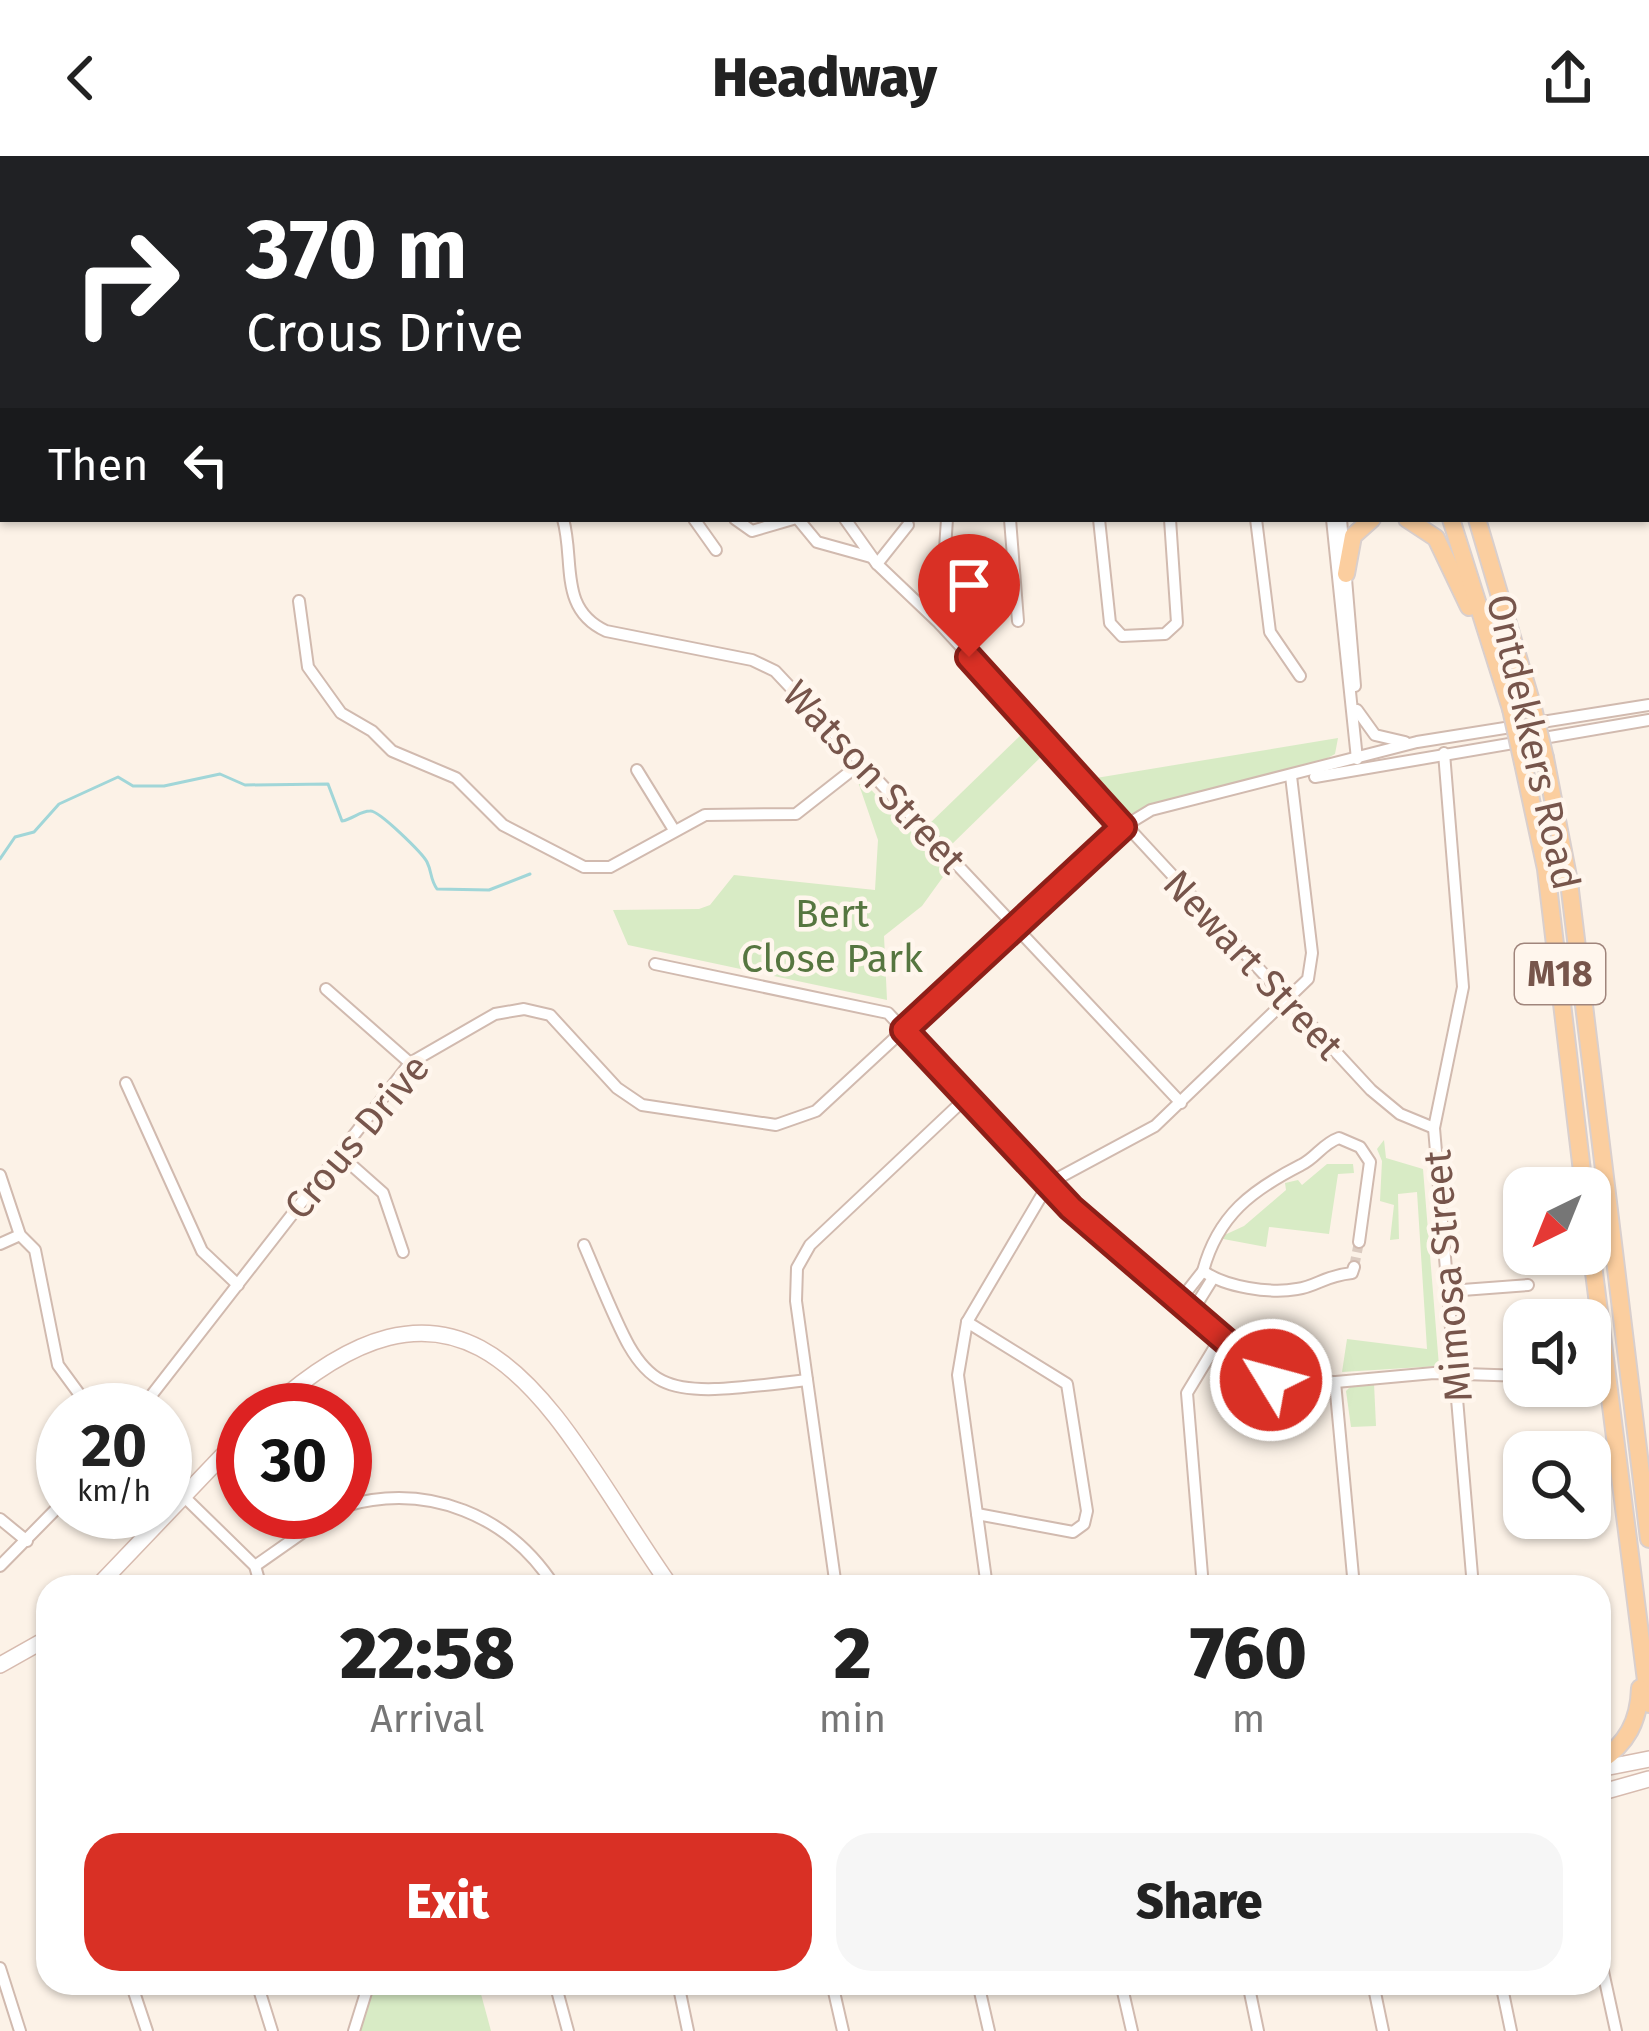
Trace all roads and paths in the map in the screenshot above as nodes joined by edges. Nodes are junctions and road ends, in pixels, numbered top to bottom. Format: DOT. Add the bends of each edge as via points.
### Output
graph roads {
  1 [pos="563,522"];
  2 [pos="696,522"];
  3 [pos="739,522"];
  4 [pos="785,522"];
  5 [pos="799,522"];
  6 [pos="848,522"];
  7 [pos="947,522"];
  8 [pos="1010,522"];
  9 [pos="1099,522"];
  10 [pos="1170,522"];
  11 [pos="1256,522"];
  12 [pos="1336,522"];
  13 [pos="1337,522"];
  14 [pos="1369,522"];
  15 [pos="1452,522"];
  16 [pos="1478,522"];
  17 [pos="1422,523"];
  18 [pos="908,525"];
  19 [pos="716,550"];
  20 [pos="874,561"];
  21 [pos="1346,574"];
  22 [pos="299,601"];
  23 [pos="1018,621"];
  24 [pos="940,624"];
  25 [pos="1498,674"];
  26 [pos="1300,676"];
  27 [pos="1649,705"];
  28 [pos="1354,709"];
  29 [pos="1649,720"];
  30 [pos="1417,742"];
  31 [pos="1444,753"];
  32 [pos="1361,761"];
  33 [pos="861,763"];
  34 [pos="637,770"];
  35 [pos="1310,772"];
  36 [pos="1288,779"];
  37 [pos="1123,827"];
  38 [pos="674,830"];
  39 [pos="1014,927"];
  40 [pos="655,964"];
  41 [pos="326,989"];
  42 [pos="1288,1004"];
  43 [pos="904,1030"];
  44 [pos="410,1063"];
  45 [pos="126,1083"];
  46 [pos="968,1096"];
  47 [pos="1181,1103"];
  48 [pos="1435,1128"];
  49 [pos="339,1154"];
  50 [pos="1581,1167"];
  51 [pos="0,1175"];
  52 [pos="1048,1184"];
  53 [pos="20,1235"];
  54 [pos="1359,1242"];
  55 [pos="0,1244"];
  56 [pos="584,1245"];
  57 [pos="404,1252"];
  58 [pos="1354,1267"];
  59 [pos="1208,1275"];
  60 [pos="1594,1275"];
  61 [pos="1528,1285"];
  62 [pos="238,1286"];
  63 [pos="1449,1291"];
  64 [pos="1178,1304"];
  65 [pos="1190,1315"];
  66 [pos="967,1322"];
  67 [pos="1219,1340"];
  68 [pos="1457,1375"];
  69 [pos="1503,1376"];
  70 [pos="807,1380"];
  71 [pos="1335,1382"];
  72 [pos="71,1383"];
  73 [pos="161,1383"];
  74 [pos="304,1383"];
  75 [pos="216,1461"];
  76 [pos="192,1485"];
  77 [pos="372,1502"];
  78 [pos="192,1503"];
  79 [pos="977,1514"];
  80 [pos="0,1519"];
  81 [pos="36,1531"];
  82 [pos="141,1539"];
  83 [pos="294,1539"];
  84 [pos="1649,1539"];
  85 [pos="27,1541"];
  86 [pos="0,1566"];
  87 [pos="255,1566"];
  88 [pos="108,1575"];
  89 [pos="258,1575"];
  90 [pos="545,1575"];
  91 [pos="663,1575"];
  92 [pos="834,1575"];
  93 [pos="985,1575"];
  94 [pos="1202,1575"];
  95 [pos="1353,1575"];
  96 [pos="1472,1575"];
  97 [pos="36,1645"];
  98 [pos="1641,1649"];
  99 [pos="0,1665"];
  100 [pos="1649,1704"];
  101 [pos="1611,1754"];
  102 [pos="1649,1759"];
  103 [pos="1611,1764"];
  104 [pos="1649,1779"];
  105 [pos="1611,1789"];
  106 [pos="0,1968"];
  107 [pos="135,1995"];
  108 [pos="261,1995"];
  109 [pos="365,1995"];
  110 [pos="558,1995"];
  111 [pos="680,1995"];
  112 [pos="834,1995"];
  113 [pos="980,1995"];
  114 [pos="1124,1995"];
  115 [pos="1250,1995"];
  116 [pos="1376,1995"];
  117 [pos="1504,1995"];
  118 [pos="1608,1995"];
  119 [pos="20,2031"];
  120 [pos="147,2031"];
  121 [pos="272,2031"];
  122 [pos="354,2031"];
  123 [pos="568,2031"];
  124 [pos="688,2031"];
  125 [pos="842,2031"];
  126 [pos="988,2031"];
  127 [pos="1132,2031"];
  128 [pos="1258,2031"];
  129 [pos="1383,2031"];
  130 [pos="1511,2031"];
  131 [pos="1616,2031"];
  1 -- 33 [label="street, Watson Street" via="572,598 593,624 764,664"];
  2 -- 19 [label="street"];
  3 -- 4 [label="street" via="752,531"];
  5 -- 20 [label="street" via="817,542"];
  6 -- 20 [label="street"];
  7 -- 24 [label="street"];
  8 -- 23 [label="street"];
  9 -- 10 [label="street" via="1110,623 1119,635 1175,627"];
  11 -- 26 [label="street" via="1270,632"];
  12 -- 28 [label="street"];
  13 -- 21 [label="street"];
  14 -- 21 [label="main road" via="1353,536"];
  15 -- 25 [label="main road, Ontdekkers Road / M18"];
  16 -- 84 [label="main road, Ontdekkers Road / M18, bridge" via="1533,708 1569,882"];
  17 -- 25 [label="main road" via="1447,555"];
  18 -- 20 [label="street"];
  20 -- 24 [label="street, Newart Street"];
  21 -- 28 [label="street"];
  22 -- 38 [label="street" via="304,653 335,707 392,751 454,776 503,825 596,868"];
  24 -- 37 [label="street, Newart Street"];
  25 -- 50 [label="main road, Ontdekkers Road / M18, bridge" via="1546,869"];
  27 -- 30 [label="street, Crous Drive"];
  28 -- 30 [label="street" via="1381,738"];
  28 -- 32 [label="street"];
  28 -- 35 [label="street" via="1342,752"];
  29 -- 31 [label="street, Crous Drive"];
  30 -- 32 [label="street, Crous Drive"];
  31 -- 32 [label="street, Crous Drive"];
  31 -- 48 [label="street, Mimosa Street" via="1463,987"];
  32 -- 35 [label="street, Crous Drive"];
  32 -- 36 [label="street, Crous Drive"];
  33 -- 38 [label="street" via="796,814 725,812"];
  33 -- 39 [label="street, Watson Street"];
  34 -- 38 [label="street"];
  35 -- 36 [label="street, Crous Drive"];
  36 -- 37 [label="street, Crous Drive" via="1186,798"];
  36 -- 42 [label="street" via="1312,966"];
  37 -- 39 [label="street, Crous Drive"];
  37 -- 42 [label="street, Newart Street"];
  39 -- 43 [label="street, Crous Drive"];
  39 -- 47 [label="street, Watson Street"];
  40 -- 43 [label="street" via="873,1006"];
  41 -- 44 [label="street"];
  42 -- 47 [label="street"];
  42 -- 48 [label="street, Newart Street" via="1387,1105"];
  43 -- 44 [label="street, Crous Drive" via="816,1112 776,1126 634,1102 570,1030 535,1011 495,1014"];
  43 -- 46 [label="street"];
  44 -- 49 [label="street, Crous Drive"];
  45 -- 62 [label="street" via="205,1256"];
  46 -- 52 [label="street"];
  46 -- 70 [label="street" via="803,1255 794,1281"];
  47 -- 52 [label="street" via="1127,1146"];
  48 -- 63 [label="street, Mimosa Street"];
  49 -- 57 [label="street" via="383,1193"];
  49 -- 62 [label="street, Crous Drive"];
  51 -- 53 [label="street"];
  52 -- 64 [label="street"];
  52 -- 66 [label="street"];
  53 -- 55 [label="street"];
  53 -- 72 [label="street" via="35,1250 58,1365"];
  54 -- 59 [label="street" via="1370,1162 1339,1138 1279,1174 1218,1227"];
  56 -- 70 [label="street" via="630,1352 651,1378 687,1391"];
  58 -- 59 [label="street" via="1300,1289"];
  59 -- 64 [label="street"];
  59 -- 65 [label="street"];
  60 -- 98 [label="main road"];
  61 -- 63 [label="street"];
  62 -- 73 [label="street, Crous Drive"];
  63 -- 68 [label="street, Mimosa Street"];
  64 -- 65 [label="street"];
  65 -- 67 [label="street"];
  66 -- 79 [label="street" via="958,1375"];
  66 -- 79 [label="street" via="1066,1384 1087,1511 1073,1532"];
  67 -- 71 [label="street" via="1271,1380"];
  67 -- 94 [label="street" via="1187,1393"];
  68 -- 69 [label="street"];
  68 -- 71 [label="street"];
  68 -- 96 [label="street, Mimosa Street"];
  70 -- 92 [label="street"];
  71 -- 95 [label="street"];
  74 -- 91 [label="street" via="387,1334 439,1333 488,1348 533,1390"];
  75 -- 76 [label="street"];
  77 -- 90 [label="street" via="402,1498 464,1508 523,1547"];
  78 -- 87 [label="street"];
  79 -- 93 [label="street"];
  80 -- 85 [label="street"];
  81 -- 85 [label="street"];
  82 -- 88 [label="street"];
  83 -- 87 [label="street"];
  85 -- 86 [label="street"];
  87 -- 89 [label="street"];
  97 -- 99 [label="street"];
  98 -- 100 [label="main road"];
  98 -- 101 [label="main road" via="1636,1716"];
  102 -- 103 [label="street"];
  104 -- 105 [label="street"];
  106 -- 119 [label="street"];
  107 -- 120 [label="street"];
  108 -- 121 [label="street"];
  109 -- 122 [label="street"];
  110 -- 123 [label="street"];
  111 -- 124 [label="street"];
  112 -- 125 [label="street"];
  113 -- 126 [label="street"];
  114 -- 127 [label="street"];
  115 -- 128 [label="street"];
  116 -- 129 [label="street"];
  117 -- 130 [label="street"];
  118 -- 131 [label="street"];
}
